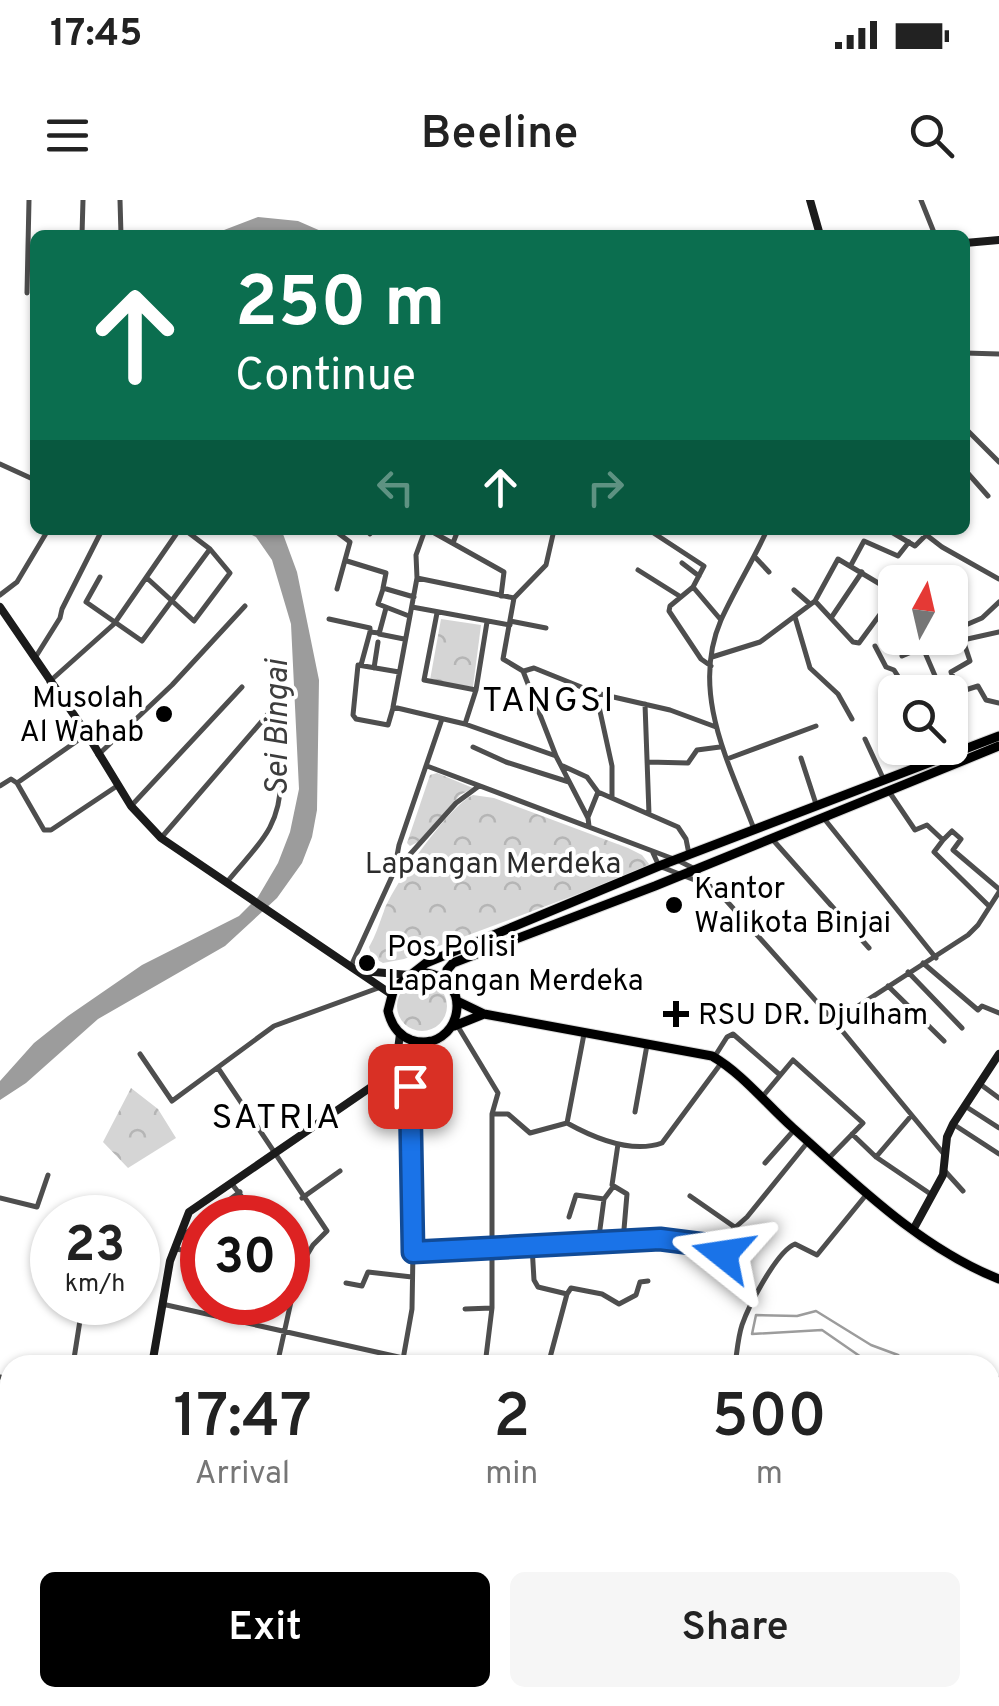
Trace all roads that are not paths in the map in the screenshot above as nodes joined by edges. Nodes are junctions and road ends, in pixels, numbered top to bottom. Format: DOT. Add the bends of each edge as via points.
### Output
graph roads {
  1 [pos="29,200"];
  2 [pos="84,200"];
  3 [pos="120,200"];
  4 [pos="810,200"];
  5 [pos="921,200"];
  6 [pos="82,230"];
  7 [pos="121,230"];
  8 [pos="819,230"];
  9 [pos="933,230"];
  10 [pos="999,240"];
  11 [pos="970,243"];
  12 [pos="28,293"];
  13 [pos="970,353"];
  14 [pos="999,354"];
  15 [pos="970,433"];
  16 [pos="999,462"];
  17 [pos="0,464"];
  18 [pos="970,476"];
  19 [pos="30,478"];
  20 [pos="988,496"];
  21 [pos="45,535"];
  22 [pos="100,535"];
  23 [pos="179,535"];
  24 [pos="189,535"];
  25 [pos="341,535"];
  26 [pos="425,535"];
  27 [pos="437,535"];
  28 [pos="456,535"];
  29 [pos="553,535"];
  30 [pos="655,535"];
  31 [pos="765,535"];
  32 [pos="896,535"];
  33 [pos="922,535"];
  34 [pos="927,535"];
  35 [pos="908,542"];
  36 [pos="452,543"];
  37 [pos="210,549"];
  38 [pos="755,557"];
  39 [pos="347,561"];
  40 [pos="682,562"];
  41 [pos="851,566"];
  42 [pos="638,570"];
  43 [pos="770,572"];
  44 [pos="862,572"];
  45 [pos="698,576"];
  46 [pos="998,577"];
  47 [pos="100,578"];
  48 [pos="417,578"];
  49 [pos="148,579"];
  50 [pos="878,583"];
  51 [pos="693,587"];
  52 [pos="383,588"];
  53 [pos="338,589"];
  54 [pos="794,590"];
  55 [pos="0,595"];
  56 [pos="414,596"];
  57 [pos="501,596"];
  58 [pos="681,597"];
  59 [pos="514,598"];
  60 [pos="170,601"];
  61 [pos="813,602"];
  62 [pos="999,602"];
  63 [pos="244,606"];
  64 [pos="0,607"];
  65 [pos="412,607"];
  66 [pos="386,608"];
  67 [pos="438,613"];
  68 [pos="410,616"];
  69 [pos="795,617"];
  70 [pos="830,618"];
  71 [pos="878,618"];
  72 [pos="330,619"];
  73 [pos="721,620"];
  74 [pos="487,622"];
  75 [pos="510,623"];
  76 [pos="114,624"];
  77 [pos="968,624"];
  78 [pos="546,628"];
  79 [pos="370,632"];
  80 [pos="999,632"];
  81 [pos="379,633"];
  82 [pos="405,639"];
  83 [pos="968,639"];
  84 [pos="378,642"];
  85 [pos="874,646"];
  86 [pos="968,655"];
  87 [pos="712,657"];
  88 [pos="34,658"];
  89 [pos="360,665"];
  90 [pos="711,666"];
  91 [pos="374,668"];
  92 [pos="523,671"];
  93 [pos="399,672"];
  94 [pos="897,675"];
  95 [pos="49,682"];
  96 [pos="242,686"];
  97 [pos="476,690"];
  98 [pos="596,694"];
  99 [pos="999,703"];
  100 [pos="645,704"];
  101 [pos="275,706"];
  102 [pos="393,707"];
  103 [pos="442,719"];
  104 [pos="852,719"];
  105 [pos="465,724"];
  106 [pos="816,726"];
  107 [pos="716,727"];
  108 [pos="86,734"];
  109 [pos="865,738"];
  110 [pos="998,746"];
  111 [pos="473,748"];
  112 [pos="720,748"];
  113 [pos="968,749"];
  114 [pos="98,755"];
  115 [pos="556,756"];
  116 [pos="801,758"];
  117 [pos="727,759"];
  118 [pos="648,762"];
  119 [pos="928,765"];
  120 [pos="427,766"];
  121 [pos="563,766"];
  122 [pos="281,779"];
  123 [pos="571,782"];
  124 [pos="17,783"];
  125 [pos="886,785"];
  126 [pos="0,786"];
  127 [pos="117,786"];
  128 [pos="478,786"];
  129 [pos="872,791"];
  130 [pos="598,792"];
  131 [pos="612,796"];
  132 [pos="131,806"];
  133 [pos="817,807"];
  134 [pos="649,814"];
  135 [pos="830,814"];
  136 [pos="588,822"];
  137 [pos="755,832"];
  138 [pos="161,838"];
  139 [pos="771,838"];
  140 [pos="943,840"];
  141 [pos="653,852"];
  142 [pos="684,859"];
  143 [pos="659,866"];
  144 [pos="695,869"];
  145 [pos="394,872"];
  146 [pos="680,875"];
  147 [pos="227,882"];
  148 [pos="704,882"];
  149 [pos="999,890"];
  150 [pos="596,892"];
  151 [pos="601,906"];
  152 [pos="990,907"];
  153 [pos="869,948"];
  154 [pos="936,958"];
  155 [pos="923,963"];
  156 [pos="354,968"];
  157 [pos="908,972"];
  158 [pos="413,974"];
  159 [pos="448,983"];
  160 [pos="888,986"];
  161 [pos="381,987"];
  162 [pos="391,994"];
  163 [pos="457,1001"];
  164 [pos="999,1013"];
  165 [pos="484,1014"];
  166 [pos="834,1021"];
  167 [pos="456,1024"];
  168 [pos="962,1028"];
  169 [pos="447,1032"];
  170 [pos="400,1034"];
  171 [pos="584,1034"];
  172 [pos="429,1041"];
  173 [pos="944,1041"];
  174 [pos="647,1045"];
  175 [pos="400,1046"];
  176 [pos="140,1054"];
  177 [pos="999,1054"];
  178 [pos="718,1060"];
  179 [pos="406,1063"];
  180 [pos="218,1068"];
  181 [pos="780,1075"];
  182 [pos="378,1081"];
  183 [pos="980,1084"];
  184 [pos="410,1086"];
  185 [pos="440,1088"];
  186 [pos="761,1098"];
  187 [pos="999,1098"];
  188 [pos="965,1106"];
  189 [pos="635,1112"];
  190 [pos="492,1114"];
  191 [pos="911,1116"];
  192 [pos="567,1123"];
  193 [pos="953,1124"];
  194 [pos="999,1128"];
  195 [pos="794,1129"];
  196 [pos="852,1134"];
  197 [pos="809,1141"];
  198 [pos="618,1144"];
  199 [pos="276,1151"];
  200 [pos="999,1154"];
  201 [pos="945,1155"];
  202 [pos="876,1157"];
  203 [pos="828,1159"];
  204 [pos="764,1162"];
  205 [pos="944,1170"];
  206 [pos="340,1172"];
  207 [pos="48,1175"];
  208 [pos="230,1182"];
  209 [pos="613,1187"];
  210 [pos="963,1191"];
  211 [pos="240,1192"];
  212 [pos="867,1193"];
  213 [pos="210,1195"];
  214 [pos="236,1195"];
  215 [pos="242,1195"];
  216 [pos="300,1195"];
  217 [pos="306,1195"];
  218 [pos="690,1196"];
  219 [pos="932,1196"];
  220 [pos="0,1198"];
  221 [pos="604,1199"];
  222 [pos="310,1210"];
  223 [pos="569,1217"];
  224 [pos="736,1228"];
  225 [pos="912,1230"];
  226 [pos="180,1238"];
  227 [pos="624,1242"];
  228 [pos="598,1244"];
  229 [pos="532,1246"];
  230 [pos="715,1246"];
  231 [pos="491,1248"];
  232 [pos="174,1249"];
  233 [pos="180,1250"];
  234 [pos="310,1251"];
  235 [pos="413,1252"];
  236 [pos="748,1276"];
  237 [pos="412,1277"];
  238 [pos="999,1279"];
  239 [pos="648,1281"];
  240 [pos="346,1283"];
  241 [pos="567,1294"];
  242 [pos="162,1304"];
  243 [pos="180,1308"];
  244 [pos="492,1308"];
  245 [pos="465,1309"];
  246 [pos="79,1325"];
  247 [pos="256,1325"];
  248 [pos="286,1325"];
  249 [pos="285,1332"];
  250 [pos="75,1355"];
  251 [pos="154,1355"];
  252 [pos="279,1355"];
  253 [pos="375,1355"];
  254 [pos="403,1355"];
  255 [pos="487,1355"];
  256 [pos="551,1355"];
  257 [pos="740,1355"];
  1 -- 12 [label="street"];
  2 -- 6 [label="street"];
  3 -- 7 [label="street"];
  4 -- 8 [label="street"];
  5 -- 9 [label="street"];
  10 -- 11 [label="street"];
  13 -- 14 [label="street"];
  15 -- 16 [label="street"];
  17 -- 19 [label="street"];
  18 -- 20 [label="street"];
  21 -- 55 [label="street" via="18,582"];
  22 -- 88 [label="street"];
  23 -- 49 [label="street"];
  24 -- 37 [label="street"];
  25 -- 39 [label="street" via="350,542"];
  26 -- 48 [label="street" via="416,555"];
  27 -- 36 [label="street"];
  28 -- 36 [label="street"];
  29 -- 59 [label="street" via="546,565"];
  30 -- 45 [label="street" via="704,566"];
  31 -- 38 [label="street"];
  32 -- 35 [label="street"];
  33 -- 35 [label="street" via="917,546"];
  34 -- 46 [label="street"];
  35 -- 41 [label="street" via="898,556 864,541"];
  36 -- 57 [label="street" via="504,572"];
  37 -- 60 [label="street"];
  37 -- 60 [label="street" via="228,577 193,622"];
  38 -- 43 [label="street"];
  38 -- 73 [label="street"];
  39 -- 52 [label="street" via="386,573"];
  39 -- 53 [label="street"];
  40 -- 45 [label="street"];
  41 -- 44 [label="street"];
  41 -- 61 [label="street" via="838,560"];
  42 -- 58 [label="street"];
  44 -- 50 [label="street"];
  44 -- 70 [label="street"];
  45 -- 51 [label="street"];
  47 -- 76 [label="street" via="86,602"];
  48 -- 56 [label="street"];
  48 -- 57 [label="street"];
  49 -- 60 [label="street"];
  49 -- 76 [label="street"];
  51 -- 58 [label="street"];
  51 -- 73 [label="street"];
  52 -- 56 [label="street"];
  52 -- 66 [label="street" via="378,604"];
  54 -- 61 [label="street"];
  56 -- 65 [label="street"];
  57 -- 59 [label="street"];
  58 -- 90 [label="street" via="669,610"];
  59 -- 75 [label="street"];
  60 -- 76 [label="street" via="142,641"];
  61 -- 69 [label="street"];
  61 -- 70 [label="street"];
  62 -- 77 [label="street"];
  63 -- 114 [label="street"];
  64 -- 88 [label="street"];
  65 -- 67 [label="street"];
  65 -- 68 [label="street"];
  66 -- 68 [label="street"];
  66 -- 81 [label="street"];
  67 -- 74 [label="street"];
  67 -- 97 [label="street" via="424,680"];
  68 -- 82 [label="street"];
  69 -- 87 [label="street" via="760,642"];
  69 -- 104 [label="street" via="810,668"];
  70 -- 71 [label="street" via="857,644"];
  72 -- 79 [label="street"];
  73 -- 87 [label="street"];
  74 -- 75 [label="street"];
  74 -- 97 [label="street"];
  75 -- 78 [label="street"];
  75 -- 92 [label="street" via="503,659"];
  76 -- 95 [label="street"];
  79 -- 81 [label="street"];
  79 -- 89 [label="street"];
  80 -- 83 [label="street"];
  81 -- 82 [label="street"];
  82 -- 93 [label="street"];
  84 -- 91 [label="street"];
  85 -- 94 [label="street"];
  86 -- 99 [label="street" via="970,661 950,676 959,692 976,685 986,700"];
  87 -- 90 [label="street"];
  88 -- 95 [label="street"];
  89 -- 91 [label="street"];
  89 -- 102 [label="street" via="356,719 388,725"];
  90 -- 107 [label="street"];
  91 -- 93 [label="street"];
  92 -- 98 [label="street" via="534,668"];
  92 -- 115 [label="street"];
  93 -- 102 [label="street"];
  95 -- 108 [label="street"];
  96 -- 132 [label="street"];
  97 -- 105 [label="street"];
  98 -- 100 [label="street"];
  98 -- 131 [label="street"];
  100 -- 107 [label="street"];
  100 -- 118 [label="street"];
  101 -- 138 [label="street"];
  102 -- 103 [label="street"];
  103 -- 105 [label="street"];
  103 -- 120 [label="street"];
  105 -- 115 [label="street"];
  106 -- 117 [label="street"];
  107 -- 112 [label="street"];
  108 -- 114 [label="street"];
  108 -- 124 [label="street"];
  109 -- 125 [label="street"];
  110 -- 113 [label="main road"];
  110 -- 125 [label="main road"];
  111 -- 123 [label="street"];
  112 -- 117 [label="street"];
  112 -- 118 [label="street" via="697,750 688,763"];
  114 -- 127 [label="street"];
  115 -- 121 [label="street"];
  116 -- 133 [label="street"];
  117 -- 137 [label="street"];
  118 -- 134 [label="street"];
  119 -- 125 [label="main road"];
  120 -- 128 [label="street"];
  120 -- 145 [label="street"];
  121 -- 123 [label="street"];
  121 -- 130 [label="street" via="587,777"];
  122 -- 147 [label="street" via="272,828"];
  123 -- 136 [label="street"];
  124 -- 126 [label="street"];
  124 -- 127 [label="street" via="47,831"];
  125 -- 129 [label="main road"];
  125 -- 140 [label="street" via="915,830 927,825"];
  127 -- 132 [label="street"];
  128 -- 136 [label="street"];
  128 -- 145 [label="street"];
  129 -- 133 [label="main road"];
  129 -- 135 [label="main road"];
  130 -- 131 [label="street"];
  130 -- 136 [label="street"];
  131 -- 134 [label="street"];
  132 -- 138 [label="street"];
  133 -- 137 [label="main road"];
  134 -- 142 [label="street" via="678,827 686,839"];
  135 -- 139 [label="main road"];
  135 -- 154 [label="street" via="826,820"];
  136 -- 141 [label="street"];
  137 -- 142 [label="main road"];
  138 -- 147 [label="street"];
  139 -- 144 [label="main road"];
  139 -- 153 [label="street"];
  140 -- 149 [label="street" via="952,831 961,840 953,850"];
  140 -- 152 [label="street" via="934,852"];
  141 -- 142 [label="street"];
  141 -- 143 [label="street"];
  142 -- 143 [label="main road"];
  142 -- 144 [label="street"];
  143 -- 146 [label="street"];
  143 -- 150 [label="main road"];
  144 -- 146 [label="main road"];
  144 -- 148 [label="street"];
  145 -- 156 [label="street"];
  146 -- 148 [label="street"];
  146 -- 151 [label="main road"];
  147 -- 156 [label="street"];
  148 -- 166 [label="street"];
  149 -- 152 [label="street"];
  150 -- 151 [label="main road"];
  150 -- 158 [label="main road"];
  151 -- 159 [label="main road" via="453,963"];
  152 -- 154 [label="street"];
  154 -- 155 [label="street"];
  155 -- 157 [label="street"];
  155 -- 164 [label="street" via="978,1010"];
  156 -- 158 [label="street"];
  156 -- 161 [label="street"];
  157 -- 160 [label="street"];
  157 -- 168 [label="street"];
  158 -- 159 [label="main road"];
  158 -- 162 [label="main road"];
  159 -- 163 [label="main road"];
  160 -- 166 [label="street"];
  160 -- 173 [label="street"];
  161 -- 162 [label="street"];
  161 -- 180 [label="street" via="274,1026"];
  162 -- 170 [label="main road" via="388,1010"];
  163 -- 165 [label="main road"];
  163 -- 169 [label="main road"];
  165 -- 167 [label="main road"];
  165 -- 171 [label="main road"];
  166 -- 191 [label="street"];
  167 -- 169 [label="main road"];
  167 -- 190 [label="street" via="496,1089"];
  169 -- 172 [label="main road"];
  170 -- 172 [label="main road"];
  170 -- 175 [label="street"];
  171 -- 174 [label="main road"];
  171 -- 192 [label="street"];
  172 -- 179 [label="street"];
  174 -- 178 [label="main road"];
  174 -- 189 [label="street"];
  175 -- 179 [label="street"];
  175 -- 182 [label="street"];
  176 -- 180 [label="street" via="172,1101"];
  177 -- 183 [label="street"];
  178 -- 181 [label="street" via="733,1034"];
  178 -- 186 [label="main road"];
  178 -- 198 [label="street" via="662,1143"];
  179 -- 182 [label="street"];
  179 -- 184 [label="street"];
  180 -- 199 [label="street"];
  181 -- 186 [label="street"];
  181 -- 196 [label="street" via="793,1060 863,1123"];
  182 -- 199 [label="street"];
  183 -- 187 [label="street"];
  183 -- 188 [label="street"];
  184 -- 185 [label="street"];
  184 -- 235 [label="street"];
  186 -- 195 [label="main road"];
  188 -- 193 [label="street"];
  188 -- 194 [label="street"];
  190 -- 192 [label="street" via="508,1114 530,1133"];
  190 -- 231 [label="street"];
  191 -- 201 [label="street"];
  191 -- 202 [label="street"];
  192 -- 198 [label="street"];
  193 -- 200 [label="street"];
  193 -- 201 [label="street"];
  195 -- 197 [label="main road"];
  195 -- 204 [label="street"];
  196 -- 202 [label="street"];
  196 -- 203 [label="street"];
  197 -- 203 [label="main road"];
  197 -- 224 [label="street"];
  198 -- 209 [label="street"];
  199 -- 208 [label="street"];
  199 -- 216 [label="street"];
  201 -- 205 [label="street"];
  202 -- 219 [label="street"];
  203 -- 212 [label="main road"];
  205 -- 210 [label="street"];
  205 -- 219 [label="street"];
  206 -- 217 [label="street"];
  207 -- 220 [label="street" via="37,1207"];
  208 -- 211 [label="street"];
  208 -- 213 [label="street"];
  209 -- 221 [label="street"];
  209 -- 227 [label="street" via="626,1192"];
  211 -- 214 [label="street"];
  211 -- 215 [label="street"];
  212 -- 225 [label="main road"];
  212 -- 257 [label="street" via="817,1255 795,1244 786,1249 747,1313"];
  218 -- 224 [label="street"];
  219 -- 225 [label="street"];
  221 -- 223 [label="street" via="576,1195"];
  221 -- 228 [label="street"];
  222 -- 234 [label="street" via="327,1234"];
  224 -- 230 [label="street"];
  225 -- 238 [label="main road"];
  226 -- 232 [label="street"];
  227 -- 228 [label="street"];
  227 -- 230 [label="street"];
  228 -- 229 [label="street"];
  229 -- 231 [label="street"];
  229 -- 241 [label="street" via="536,1286"];
  230 -- 236 [label="street" via="726,1268"];
  231 -- 235 [label="street"];
  231 -- 244 [label="street"];
  232 -- 233 [label="street"];
  232 -- 242 [label="street"];
  235 -- 237 [label="street"];
  237 -- 240 [label="street" via="367,1272 364,1285"];
  237 -- 254 [label="street"];
  239 -- 241 [label="street" via="640,1282 636,1296 615,1304 574,1288"];
  241 -- 256 [label="street"];
  242 -- 243 [label="street"];
  242 -- 251 [label="street"];
  244 -- 245 [label="street"];
  244 -- 255 [label="street"];
  246 -- 250 [label="street"];
  247 -- 249 [label="street"];
  248 -- 249 [label="street"];
  249 -- 252 [label="street"];
  249 -- 253 [label="street"];
}
